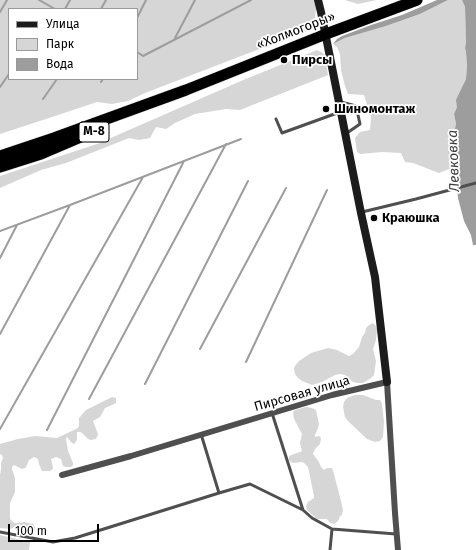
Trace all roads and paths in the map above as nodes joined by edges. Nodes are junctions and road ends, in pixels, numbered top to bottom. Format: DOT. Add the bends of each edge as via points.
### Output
graph roads {
  1 [pos="318,0"];
  2 [pos="417,0"];
  3 [pos="326,34"];
  4 [pos="186,90"];
  5 [pos="339,102"];
  6 [pos="341,112"];
  7 [pos="276,119"];
  8 [pos="345,134"];
  9 [pos="0,156"];
  10 [pos="0,167"];
  11 [pos="476,183"];
  12 [pos="361,213"];
  13 [pos="388,382"];
  14 [pos="272,414"];
  15 [pos="201,434"];
  16 [pos="62,475"];
  17 [pos="219,493"];
  18 [pos="303,510"];
  19 [pos="332,529"];
  20 [pos="0,532"];
  21 [pos="396,534"];
  22 [pos="330,550"];
  23 [pos="398,550"];
  1 -- 3 [label="street"];
  2 -- 3 [label="highway, «Холмогоры»"];
  3 -- 4 [label="highway, «Холмогоры» / М-8"];
  3 -- 5 [label="street"];
  4 -- 9 [label="highway, «Холмогоры» / М-8"];
  4 -- 10 [label="highway, «Холмогоры» / М-8" via="41,154"];
  5 -- 6 [label="street"];
  5 -- 8 [label="lane" via="356,106 360,124"];
  6 -- 7 [label="lane" via="282,133"];
  6 -- 8 [label="street"];
  8 -- 12 [label="street"];
  11 -- 12 [label="lane"];
  12 -- 13 [label="street" via="374,276"];
  13 -- 14 [label="street, Пирсовая улица" via="332,395"];
  13 -- 21 [label="street"];
  14 -- 15 [label="street, Пирсовая улица"];
  14 -- 18 [label="lane"];
  15 -- 16 [label="street, Пирсовая улица"];
  15 -- 17 [label="lane"];
  17 -- 18 [label="lane" via="250,484"];
  17 -- 20 [label="lane" via="75,538 53,542"];
  18 -- 19 [label="lane"];
  19 -- 21 [label="lane"];
  19 -- 22 [label="lane"];
  21 -- 23 [label="street"];
}
